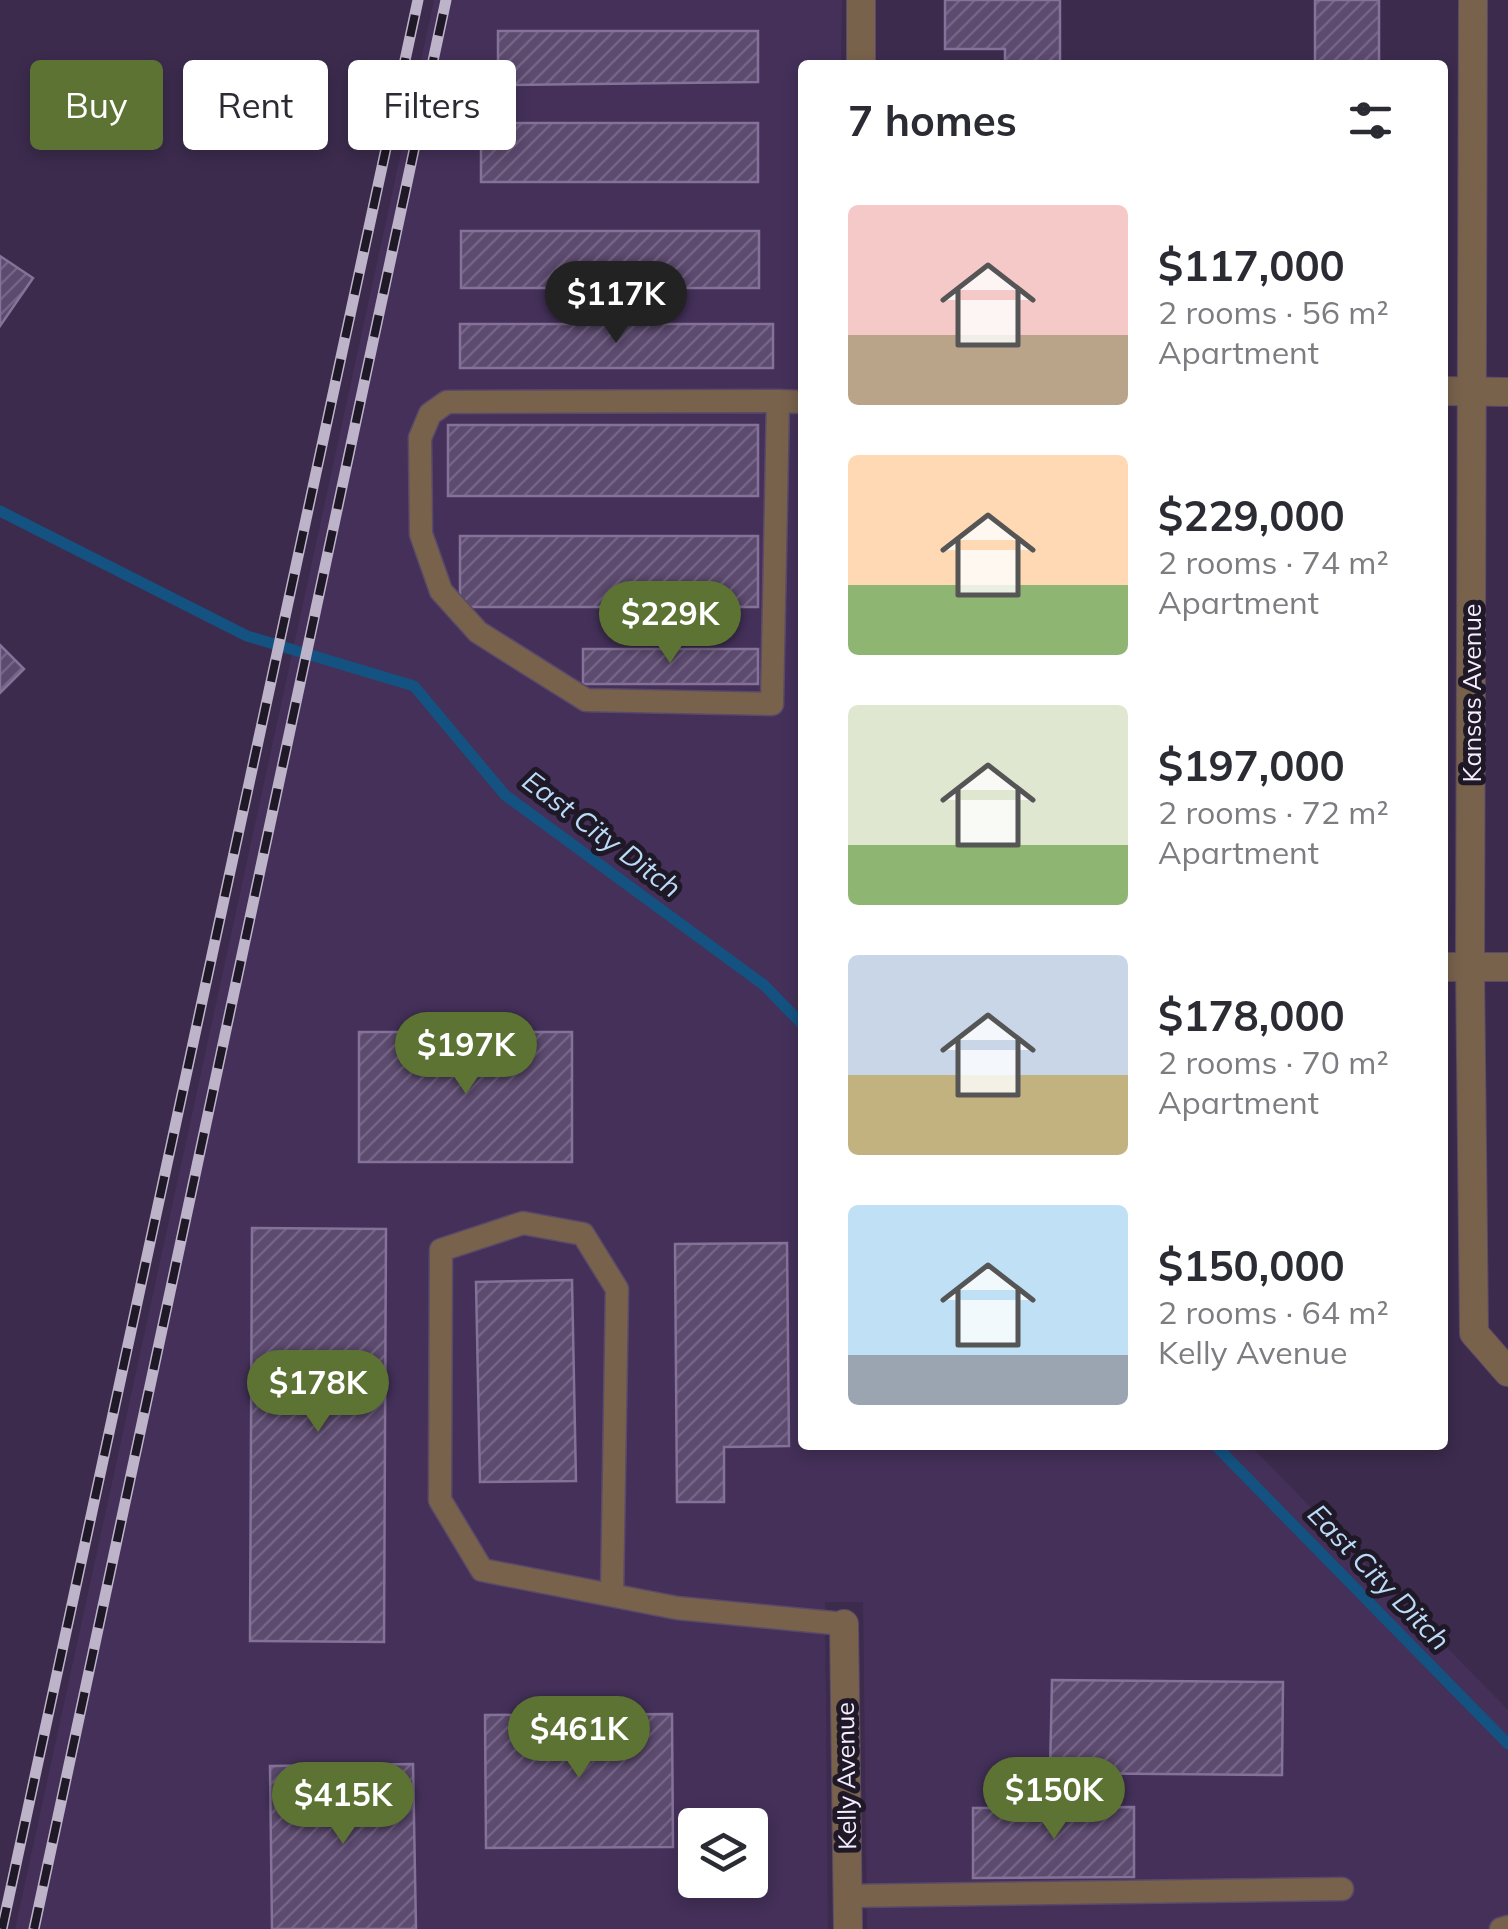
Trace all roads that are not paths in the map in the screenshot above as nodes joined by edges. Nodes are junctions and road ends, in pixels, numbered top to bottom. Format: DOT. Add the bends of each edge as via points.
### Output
graph roads {
  1 [pos="861,0"];
  2 [pos="1473,0"];
  3 [pos="861,60"];
  4 [pos="1448,391"];
  5 [pos="1473,392"];
  6 [pos="1508,392"];
  7 [pos="778,402"];
  8 [pos="798,402"];
  9 [pos="1456,967"];
  10 [pos="1508,967"];
  11 [pos="1508,1372"];
  12 [pos="612,1595"];
  13 [pos="844,1624"];
  14 [pos="1342,1889"];
  15 [pos="847,1896"];
  16 [pos="848,1929"];
  1 -- 3 [label="street"];
  2 -- 5 [label="street, Kansas Avenue"];
  4 -- 5 [label="street"];
  5 -- 6 [label="street"];
  5 -- 9 [label="street, Kansas Avenue"];
  7 -- 7 [label="lane" via="448,402 430,414 420,438 421,534 441,591 478,632 586,700 772,704"];
  7 -- 8 [label="lane"];
  9 -- 10 [label="street"];
  9 -- 11 [label="street, Kansas Avenue" via="1474,1332"];
  12 -- 12 [label="lane" via="482,1570 440,1500 441,1250 523,1223 583,1234 617,1289"];
  12 -- 13 [label="lane"];
  13 -- 15 [label="street, Kelly Avenue"];
  14 -- 15 [label="lane"];
  15 -- 16 [label="street, Kelly Avenue"];
}
